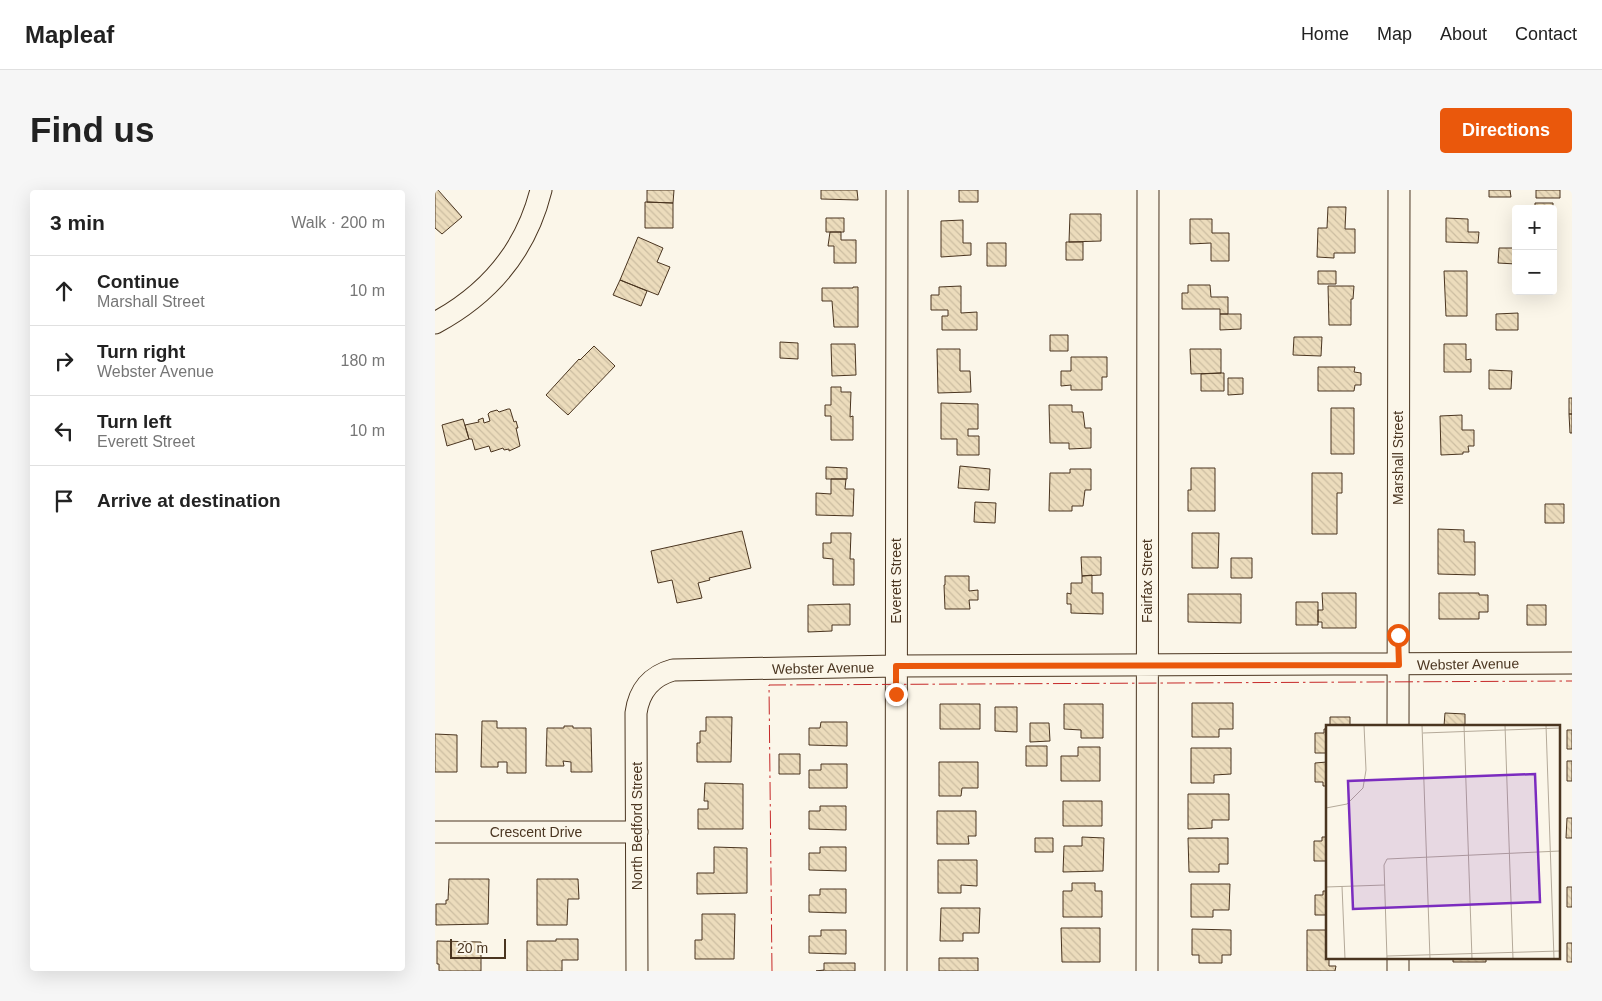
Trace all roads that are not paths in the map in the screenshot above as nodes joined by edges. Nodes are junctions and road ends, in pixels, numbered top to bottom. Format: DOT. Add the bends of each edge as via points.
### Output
graph roads {
  1 [pos="541,190"];
  2 [pos="897,190"];
  3 [pos="1148,190"];
  4 [pos="1399,190"];
  5 [pos="435,323"];
  6 [pos="1572,663"];
  7 [pos="1399,665"];
  8 [pos="896,666"];
  9 [pos="1147,666"];
  10 [pos="648,684"];
  11 [pos="1398,725"];
  12 [pos="435,832"];
  13 [pos="637,832"];
  14 [pos="1398,958"];
  15 [pos="637,971"];
  16 [pos="896,971"];
  17 [pos="1147,971"];
  18 [pos="1398,971"];
  1 -- 5 [label="street" via="523,237 495,279 476,297"];
  2 -- 8 [label="street, Everett Street"];
  3 -- 9 [label="street, Fairfax Street"];
  4 -- 7 [label="street, Marshall Street"];
  6 -- 7 [label="street, Webster Avenue"];
  7 -- 9 [label="street, Webster Avenue"];
  7 -- 11 [label="street, Marshall Street"];
  8 -- 9 [label="street, Webster Avenue"];
  8 -- 10 [label="street, Webster Avenue" via="673,670"];
  8 -- 16 [label="street, Everett Street"];
  9 -- 17 [label="street, Fairfax Street"];
  10 -- 13 [label="street, North Bedford Street" via="639,696 636,713"];
  12 -- 13 [label="street, Crescent Drive"];
  13 -- 15 [label="street, North Bedford Street"];
  14 -- 18 [label="street"];
}
